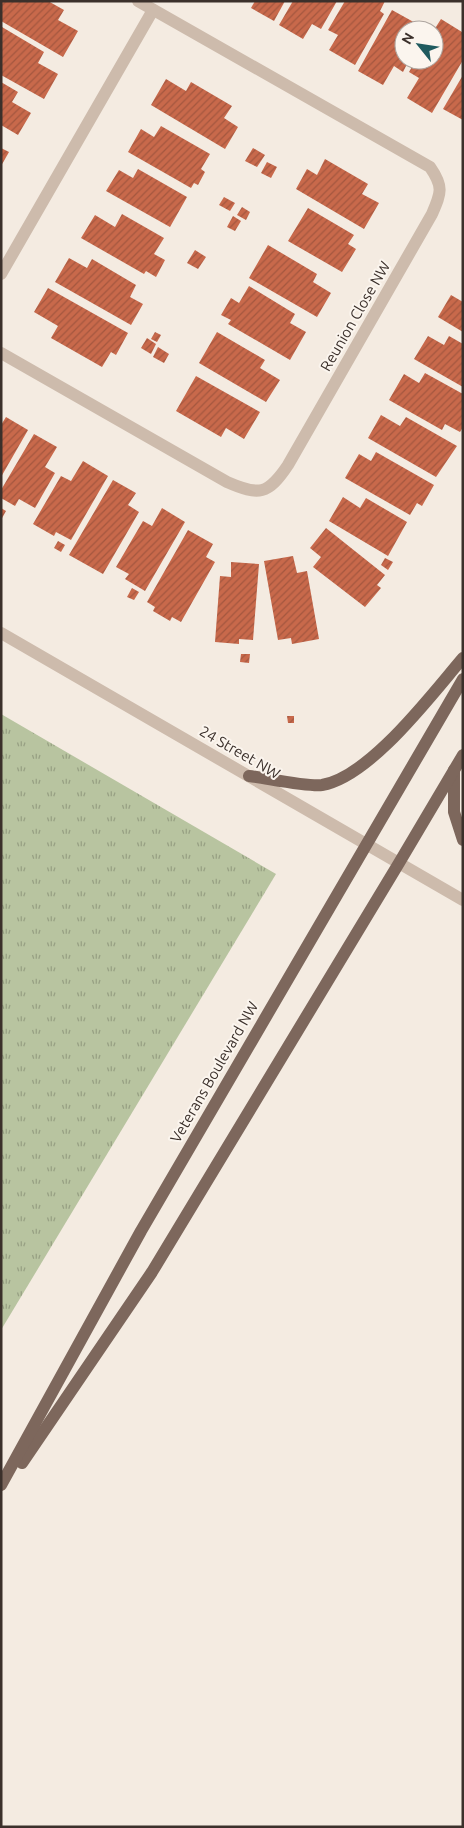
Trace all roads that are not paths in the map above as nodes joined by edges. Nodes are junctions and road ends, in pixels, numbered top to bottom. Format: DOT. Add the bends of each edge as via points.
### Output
graph roads {
  1 [pos="138,1"];
  2 [pos="153,10"];
  3 [pos="1,274"];
  4 [pos="1,353"];
  5 [pos="1,633"];
  6 [pos="463,658"];
  7 [pos="463,679"];
  8 [pos="463,755"];
  9 [pos="454,770"];
  10 [pos="249,776"];
  11 [pos="463,840"];
  12 [pos="365,843"];
  13 [pos="399,863"];
  14 [pos="463,900"];
  15 [pos="1,1485"];
  16 [pos="1,1493"];
  1 -- 2 [label="street, Reunion Close NW"];
  2 -- 3 [label="street"];
  2 -- 4 [label="street, Reunion Close NW" via="430,167 440,181 440,195 432,214 288,465 276,482 262,492 227,482"];
  5 -- 10 [label="street, 24 Street NW"];
  6 -- 10 [label="main road" via="409,720 362,765 342,777 321,785"];
  7 -- 12 [label="main road, Veterans Boulevard NW"];
  8 -- 9 [label="main road"];
  9 -- 11 [label="main road" via="454,812"];
  9 -- 13 [label="main road"];
  10 -- 12 [label="street, 24 Street NW"];
  12 -- 13 [label="street, 24 Street NW"];
  12 -- 15 [label="main road, Veterans Boulevard NW" via="141,1231"];
  13 -- 14 [label="street, 24 Street NW"];
  13 -- 16 [label="main road" via="152,1272"];
}
